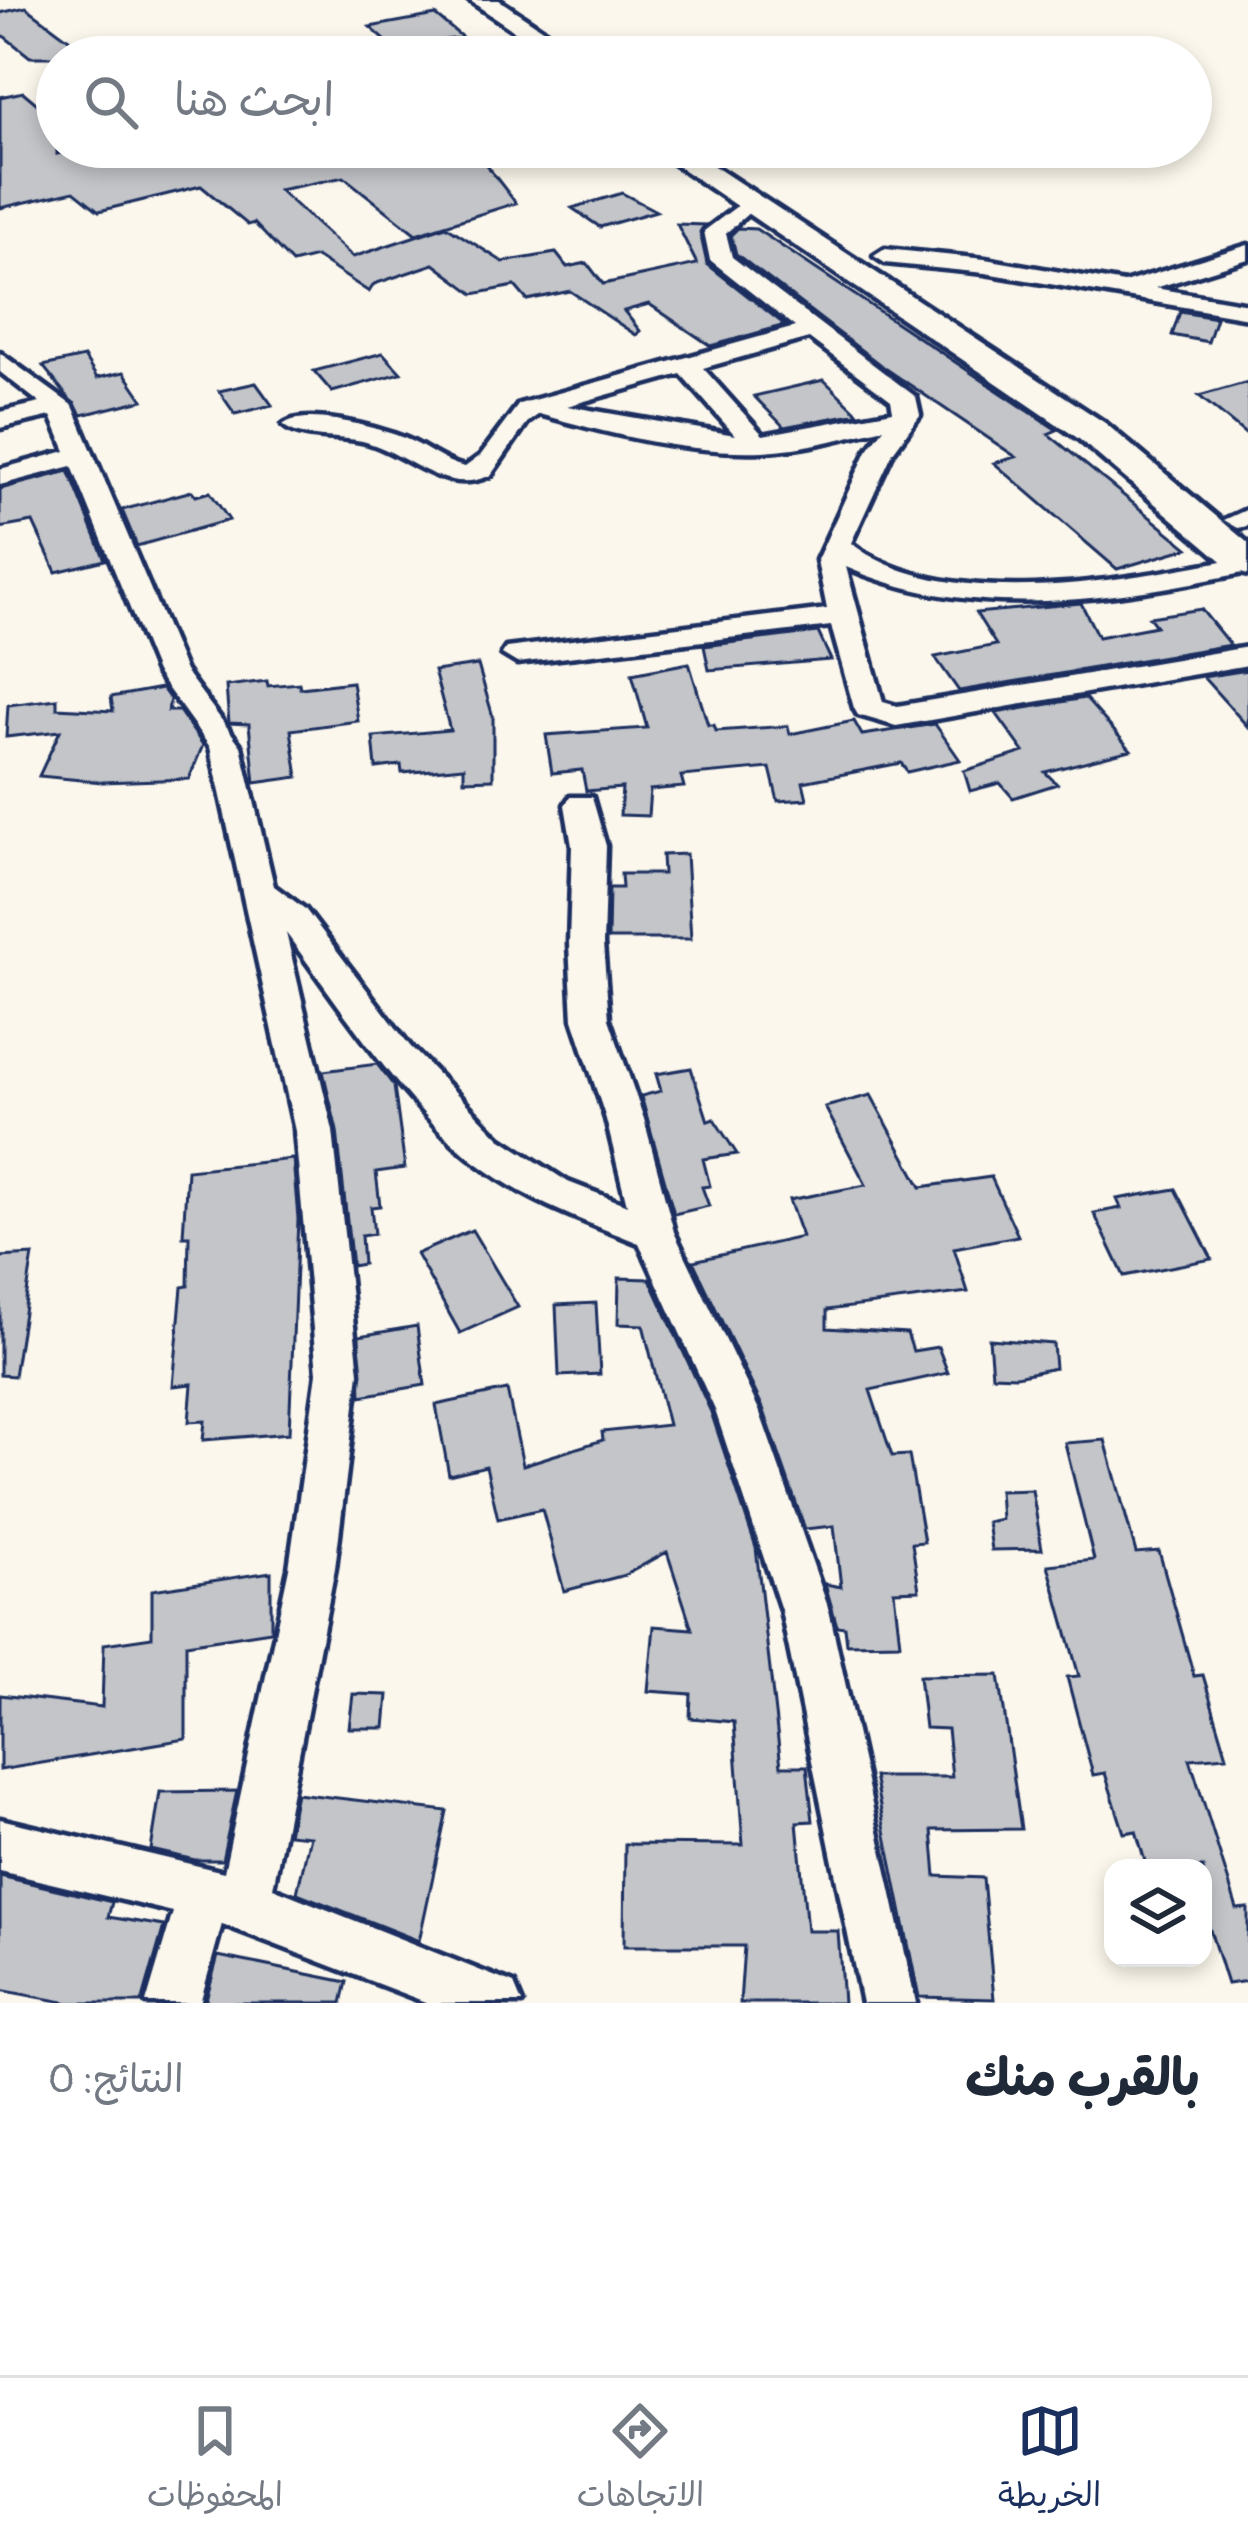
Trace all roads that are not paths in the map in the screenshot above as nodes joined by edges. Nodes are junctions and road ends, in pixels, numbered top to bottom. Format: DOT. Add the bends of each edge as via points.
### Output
graph roads {
  1 [pos="471,6"];
  2 [pos="505,36"];
  3 [pos="530,36"];
  4 [pos="696,168"];
  5 [pos="747,168"];
  6 [pos="749,203"];
  7 [pos="885,256"];
  8 [pos="1245,256"];
  9 [pos="1125,290"];
  10 [pos="1248,311"];
  11 [pos="810,330"];
  12 [pos="1014,339"];
  13 [pos="0,359"];
  14 [pos="686,364"];
  15 [pos="1064,372"];
  16 [pos="604,386"];
  17 [pos="60,406"];
  18 [pos="539,406"];
  19 [pos="908,415"];
  20 [pos="0,420"];
  21 [pos="296,425"];
  22 [pos="641,427"];
  23 [pos="756,443"];
  24 [pos="81,455"];
  25 [pos="0,477"];
  26 [pos="1244,522"];
  27 [pos="836,545"];
  28 [pos="1248,563"];
  29 [pos="842,616"];
  30 [pos="517,654"];
  31 [pos="1248,656"];
  32 [pos="580,805"];
  33 [pos="259,892"];
  34 [pos="654,1232"];
  35 [pos="0,1845"];
  36 [pos="225,1898"];
  37 [pos="173,2003"];
  38 [pos="495,2003"];
  39 [pos="889,2003"];
  1 -- 2 [label="main road"];
  1 -- 3 [label="main road"];
  4 -- 6 [label="main road"];
  5 -- 7 [label="main road"];
  6 -- 11 [label="street" via="715,231 722,260"];
  6 -- 28 [label="main road" via="1092,430"];
  7 -- 9 [label="street"];
  7 -- 12 [label="main road"];
  8 -- 9 [label="street"];
  9 -- 10 [label="street"];
  11 -- 14 [label="street"];
  11 -- 19 [label="street" via="903,397"];
  13 -- 17 [label="street"];
  14 -- 16 [label="street"];
  14 -- 23 [label="street"];
  15 -- 26 [label="main road"];
  16 -- 18 [label="street"];
  16 -- 22 [label="street"];
  17 -- 20 [label="street"];
  17 -- 24 [label="street"];
  18 -- 21 [label="street" via="516,416 487,469 468,477 370,431"];
  18 -- 22 [label="street"];
  19 -- 23 [label="street"];
  19 -- 27 [label="street" via="880,451"];
  22 -- 23 [label="street"];
  24 -- 25 [label="street"];
  24 -- 33 [label="street" via="171,672 225,746"];
  27 -- 28 [label="street" via="859,566 1002,591 1086,593"];
  27 -- 29 [label="street" via="831,560"];
  29 -- 30 [label="street"];
  29 -- 31 [label="street" via="869,708 896,716"];
  32 -- 34 [label="street" via="590,846 591,1019"];
  33 -- 34 [label="street" via="293,918 397,1056 487,1149 554,1193"];
  33 -- 36 [label="street" via="314,1131 338,1373 312,1568"];
  34 -- 39 [label="street" via="736,1410 805,1610"];
  35 -- 36 [label="street"];
  36 -- 37 [label="street"];
  36 -- 38 [label="street"];
}
